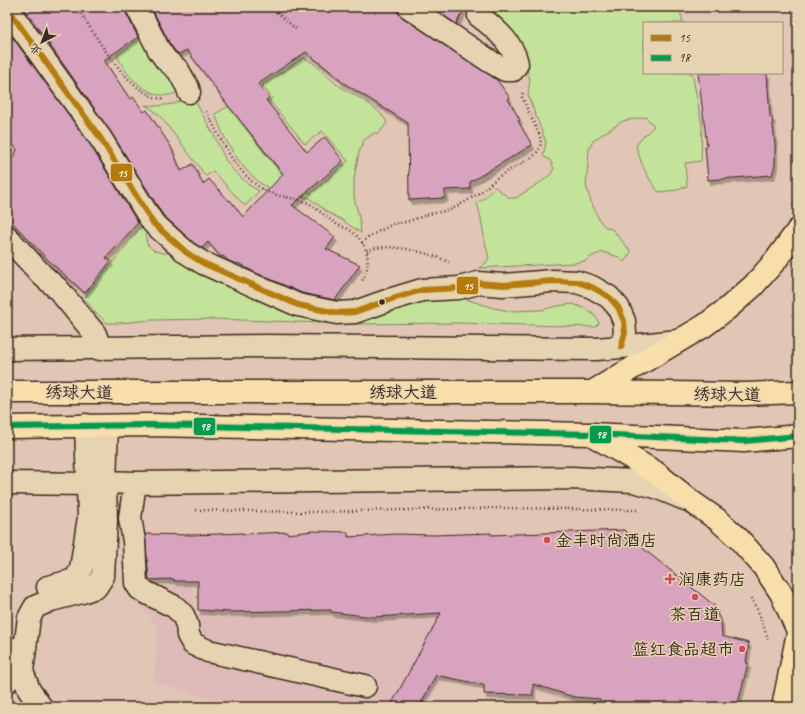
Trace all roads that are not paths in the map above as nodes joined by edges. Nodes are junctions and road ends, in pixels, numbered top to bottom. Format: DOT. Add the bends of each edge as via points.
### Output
graph roads {
  1 [pos="137,7"];
  2 [pos="409,7"];
  3 [pos="7,8"];
  4 [pos="479,16"];
  5 [pos="189,92"];
  6 [pos="798,230"];
  7 [pos="7,237"];
  8 [pos="678,341"];
  9 [pos="621,347"];
  10 [pos="7,348"];
  11 [pos="100,349"];
  12 [pos="7,392"];
  13 [pos="592,392"];
  14 [pos="798,392"];
  15 [pos="96,426"];
  16 [pos="7,427"];
  17 [pos="591,434"];
  18 [pos="798,436"];
  19 [pos="7,483"];
  20 [pos="96,483"];
  21 [pos="135,483"];
  22 [pos="692,502"];
  23 [pos="798,632"];
  24 [pos="8,672"];
  25 [pos="365,686"];
  26 [pos="41,707"];
  27 [pos="782,707"];
  1 -- 5 [label="street" via="166,60 178,70"];
  2 -- 4 [label="street" via="505,70 513,70 516,57 495,30"];
  3 -- 9 [label="street" via="101,139 153,223 187,253 203,262 298,305 337,313 355,312 422,290 459,288 478,283 503,286 577,282 592,286 609,297 618,307 624,321 625,333"];
  6 -- 8 [label="main road" via="753,286 704,326"];
  7 -- 11 [label="street" via="58,289 95,334"];
  8 -- 9 [label="street"];
  8 -- 13 [label="main road"];
  9 -- 11 [label="street" via="596,349 267,346"];
  10 -- 11 [label="street"];
  12 -- 13 [label="main road, 绣球大道"];
  13 -- 14 [label="main road, 绣球大道"];
  15 -- 16 [label="main road, 绣球大道"];
  15 -- 17 [label="main road, 绣球大道" via="158,425"];
  15 -- 20 [label="street"];
  17 -- 18 [label="main road, 绣球大道" via="744,441"];
  17 -- 22 [label="main road" via="655,472"];
  19 -- 20 [label="street"];
  20 -- 21 [label="street"];
  20 -- 24 [label="street" via="81,569 75,580 43,589 28,598 20,612"];
  20 -- 26 [label="street" via="106,521 103,576 96,586 35,607 29,618 22,671 29,690"];
  21 -- 22 [label="street" via="571,478 633,481 656,487"];
  21 -- 25 [label="street" via="130,518 136,582 140,589 175,607 183,615 193,644 208,650"];
  22 -- 23 [label="main road" via="738,538 763,566 781,593"];
  23 -- 27 [label="main road"];
}
